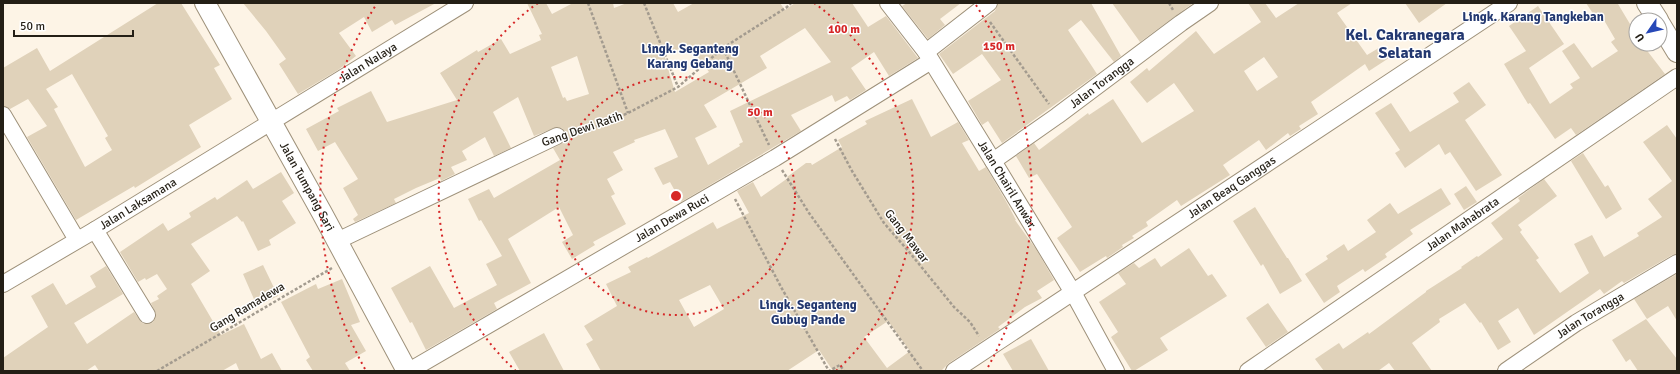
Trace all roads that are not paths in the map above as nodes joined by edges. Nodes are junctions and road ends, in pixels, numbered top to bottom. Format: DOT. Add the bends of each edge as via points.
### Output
graph roads {
  1 [pos="204,3"];
  2 [pos="465,3"];
  3 [pos="888,3"];
  4 [pos="1210,3"];
  5 [pos="1509,3"];
  6 [pos="1647,3"];
  7 [pos="985,6"];
  8 [pos="1653,12"];
  9 [pos="1668,37"];
  10 [pos="1677,52"];
  11 [pos="928,57"];
  12 [pos="1677,77"];
  13 [pos="3,115"];
  14 [pos="271,121"];
  15 [pos="557,136"];
  16 [pos="993,161"];
  17 [pos="95,230"];
  18 [pos="77,240"];
  19 [pos="342,250"];
  20 [pos="1677,263"];
  21 [pos="3,284"];
  22 [pos="1072,292"];
  23 [pos="147,315"];
  24 [pos="408,371"];
  25 [pos="954,371"];
  26 [pos="1116,371"];
  27 [pos="1248,371"];
  28 [pos="1506,371"];
  1 -- 14 [label="main road, Jalan Tumpang Sari"];
  2 -- 14 [label="street, Jalan Nalaya"];
  3 -- 11 [label="street, Jalan Chairil Anwar"];
  4 -- 16 [label="street, Jalan Torangga"];
  5 -- 22 [label="street, Jalan Beaq Ganggas"];
  6 -- 8 [label="main road"];
  7 -- 11 [label="street, Jalan Dewa Ruci"];
  9 -- 10 [label="main road"];
  11 -- 16 [label="street, Jalan Chairil Anwar"];
  11 -- 24 [label="street, Jalan Dewa Ruci" via="775,158"];
  12 -- 27 [label="street, Jalan Mahabrata"];
  13 -- 18 [label="street"];
  14 -- 17 [label="street, Jalan Laksamana"];
  14 -- 19 [label="main road, Jalan Tumpang Sari"];
  15 -- 19 [label="street, Gang Dewi Ratih"];
  16 -- 22 [label="street, Jalan Chairil Anwar"];
  17 -- 18 [label="street, Jalan Laksamana"];
  17 -- 23 [label="street"];
  18 -- 21 [label="street, Jalan Laksamana"];
  19 -- 24 [label="main road, Jalan Tumpang Sari"];
  20 -- 28 [label="street, Jalan Torangga" via="1576,323"];
  22 -- 25 [label="street, Jalan Beaq Ganggas"];
  22 -- 26 [label="street, Jalan Chairil Anwar"];
}
